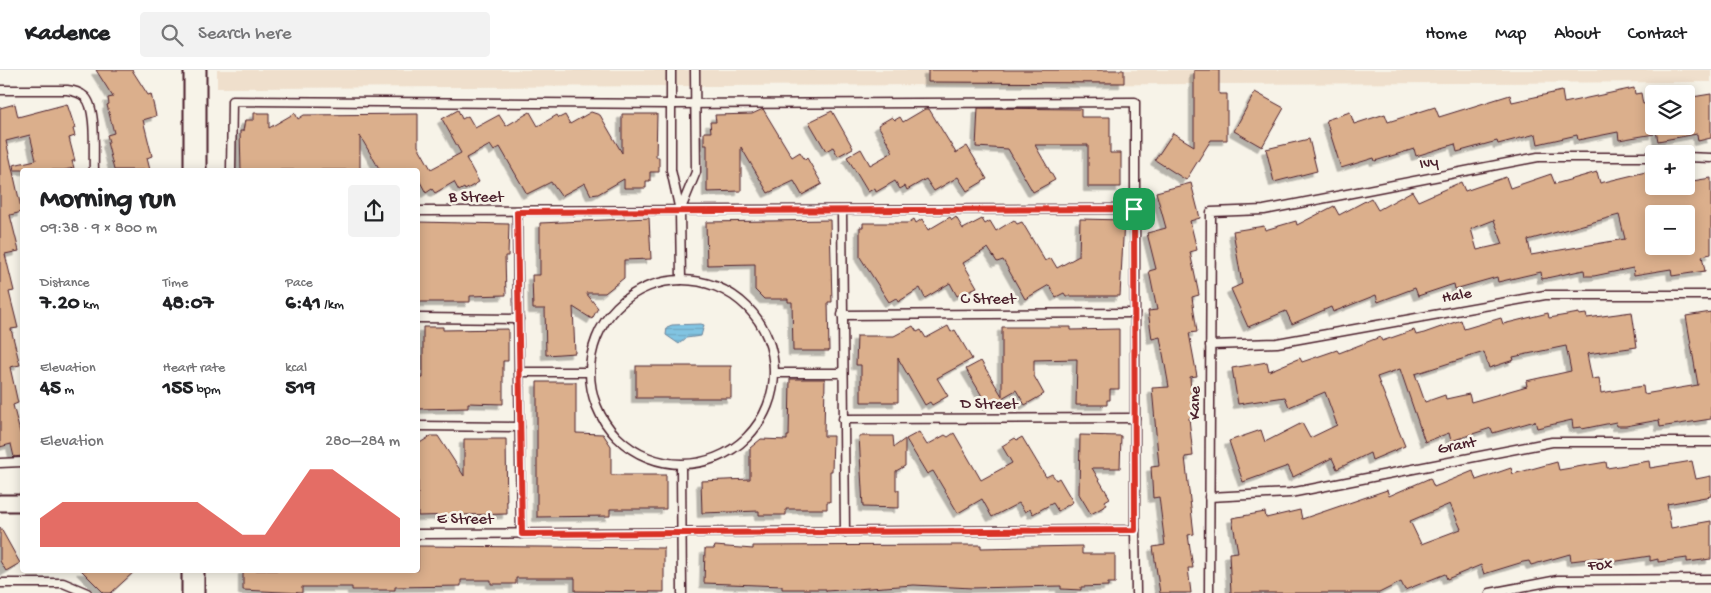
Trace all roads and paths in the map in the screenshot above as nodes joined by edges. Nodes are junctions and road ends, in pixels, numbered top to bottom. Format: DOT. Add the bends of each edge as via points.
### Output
graph roads {
  1 [pos="195,70"];
  2 [pos="671,70"];
  3 [pos="695,70"];
  4 [pos="0,90"];
  5 [pos="671,104"];
  6 [pos="695,104"];
  7 [pos="1645,157"];
  8 [pos="1695,157"];
  9 [pos="1711,158"];
  10 [pos="94,168"];
  11 [pos="195,168"];
  12 [pos="231,168"];
  13 [pos="1134,209"];
  14 [pos="680,211"];
  15 [pos="842,211"];
  16 [pos="420,212"];
  17 [pos="517,212"];
  18 [pos="1211,212"];
  19 [pos="681,280"];
  20 [pos="1711,295"];
  21 [pos="1135,313"];
  22 [pos="842,315"];
  23 [pos="420,318"];
  24 [pos="519,318"];
  25 [pos="1210,346"];
  26 [pos="519,372"];
  27 [pos="588,372"];
  28 [pos="775,373"];
  29 [pos="842,373"];
  30 [pos="1135,418"];
  31 [pos="843,419"];
  32 [pos="420,426"];
  33 [pos="520,427"];
  34 [pos="1711,442"];
  35 [pos="20,462"];
  36 [pos="0,463"];
  37 [pos="682,465"];
  38 [pos="1210,497"];
  39 [pos="0,503"];
  40 [pos="20,503"];
  41 [pos="1135,530"];
  42 [pos="844,532"];
  43 [pos="682,533"];
  44 [pos="420,534"];
  45 [pos="522,534"];
  46 [pos="193,573"];
  47 [pos="1711,579"];
  48 [pos="0,583"];
  49 [pos="86,593"];
  50 [pos="193,593"];
  51 [pos="682,593"];
  52 [pos="1136,593"];
  53 [pos="1209,593"];
  54 [pos="1490,593"];
  1 -- 11 [label="main road"];
  2 -- 5 [label="lane"];
  3 -- 6 [label="lane"];
  4 -- 10 [label="lane" via="67,90 86,97 91,107"];
  5 -- 6 [label="lane"];
  5 -- 12 [label="lane" via="232,101"];
  5 -- 14 [label="lane" via="671,170"];
  6 -- 13 [label="lane" via="1134,102"];
  6 -- 14 [label="lane" via="696,172"];
  7 -- 18 [label="lane, Ivy" via="1538,157 1264,210"];
  8 -- 9 [label="lane"];
  13 -- 15 [label="lane, B Street"];
  13 -- 21 [label="lane"];
  14 -- 15 [label="lane, B Street"];
  14 -- 17 [label="lane, B Street"];
  14 -- 19 [label="lane"];
  15 -- 22 [label="lane"];
  16 -- 17 [label="lane, B Street"];
  17 -- 24 [label="lane"];
  18 -- 25 [label="lane, Kane"];
  19 -- 27 [label="lane" via="652,284 626,298 606,318 593,344"];
  19 -- 28 [label="lane" via="710,284 736,297 757,318 770,344"];
  20 -- 25 [label="lane, Hale" via="1545,295 1276,343"];
  21 -- 22 [label="lane, C Street"];
  21 -- 30 [label="lane"];
  22 -- 29 [label="lane"];
  23 -- 24 [label="lane"];
  24 -- 26 [label="lane"];
  25 -- 38 [label="lane, Kane"];
  26 -- 27 [label="lane"];
  26 -- 33 [label="lane"];
  27 -- 37 [label="lane" via="593,401 606,427 627,447 653,460"];
  28 -- 29 [label="lane"];
  28 -- 37 [label="lane" via="770,401 757,427 736,448 710,460"];
  29 -- 31 [label="lane"];
  30 -- 31 [label="lane, D Street"];
  30 -- 41 [label="lane"];
  31 -- 42 [label="lane"];
  32 -- 33 [label="lane"];
  33 -- 45 [label="lane"];
  34 -- 38 [label="lane, Grant" via="1552,442 1290,493"];
  35 -- 36 [label="lane"];
  37 -- 43 [label="lane"];
  38 -- 53 [label="lane, Kane"];
  39 -- 40 [label="street"];
  41 -- 42 [label="lane, E Street"];
  41 -- 52 [label="lane"];
  42 -- 43 [label="lane, E Street"];
  43 -- 45 [label="lane, E Street"];
  43 -- 51 [label="lane"];
  44 -- 45 [label="lane, E Street"];
  46 -- 50 [label="main road"];
  47 -- 54 [label="lane, Fox" via="1558,580"];
  48 -- 49 [label="lane" via="63,583"];
}
